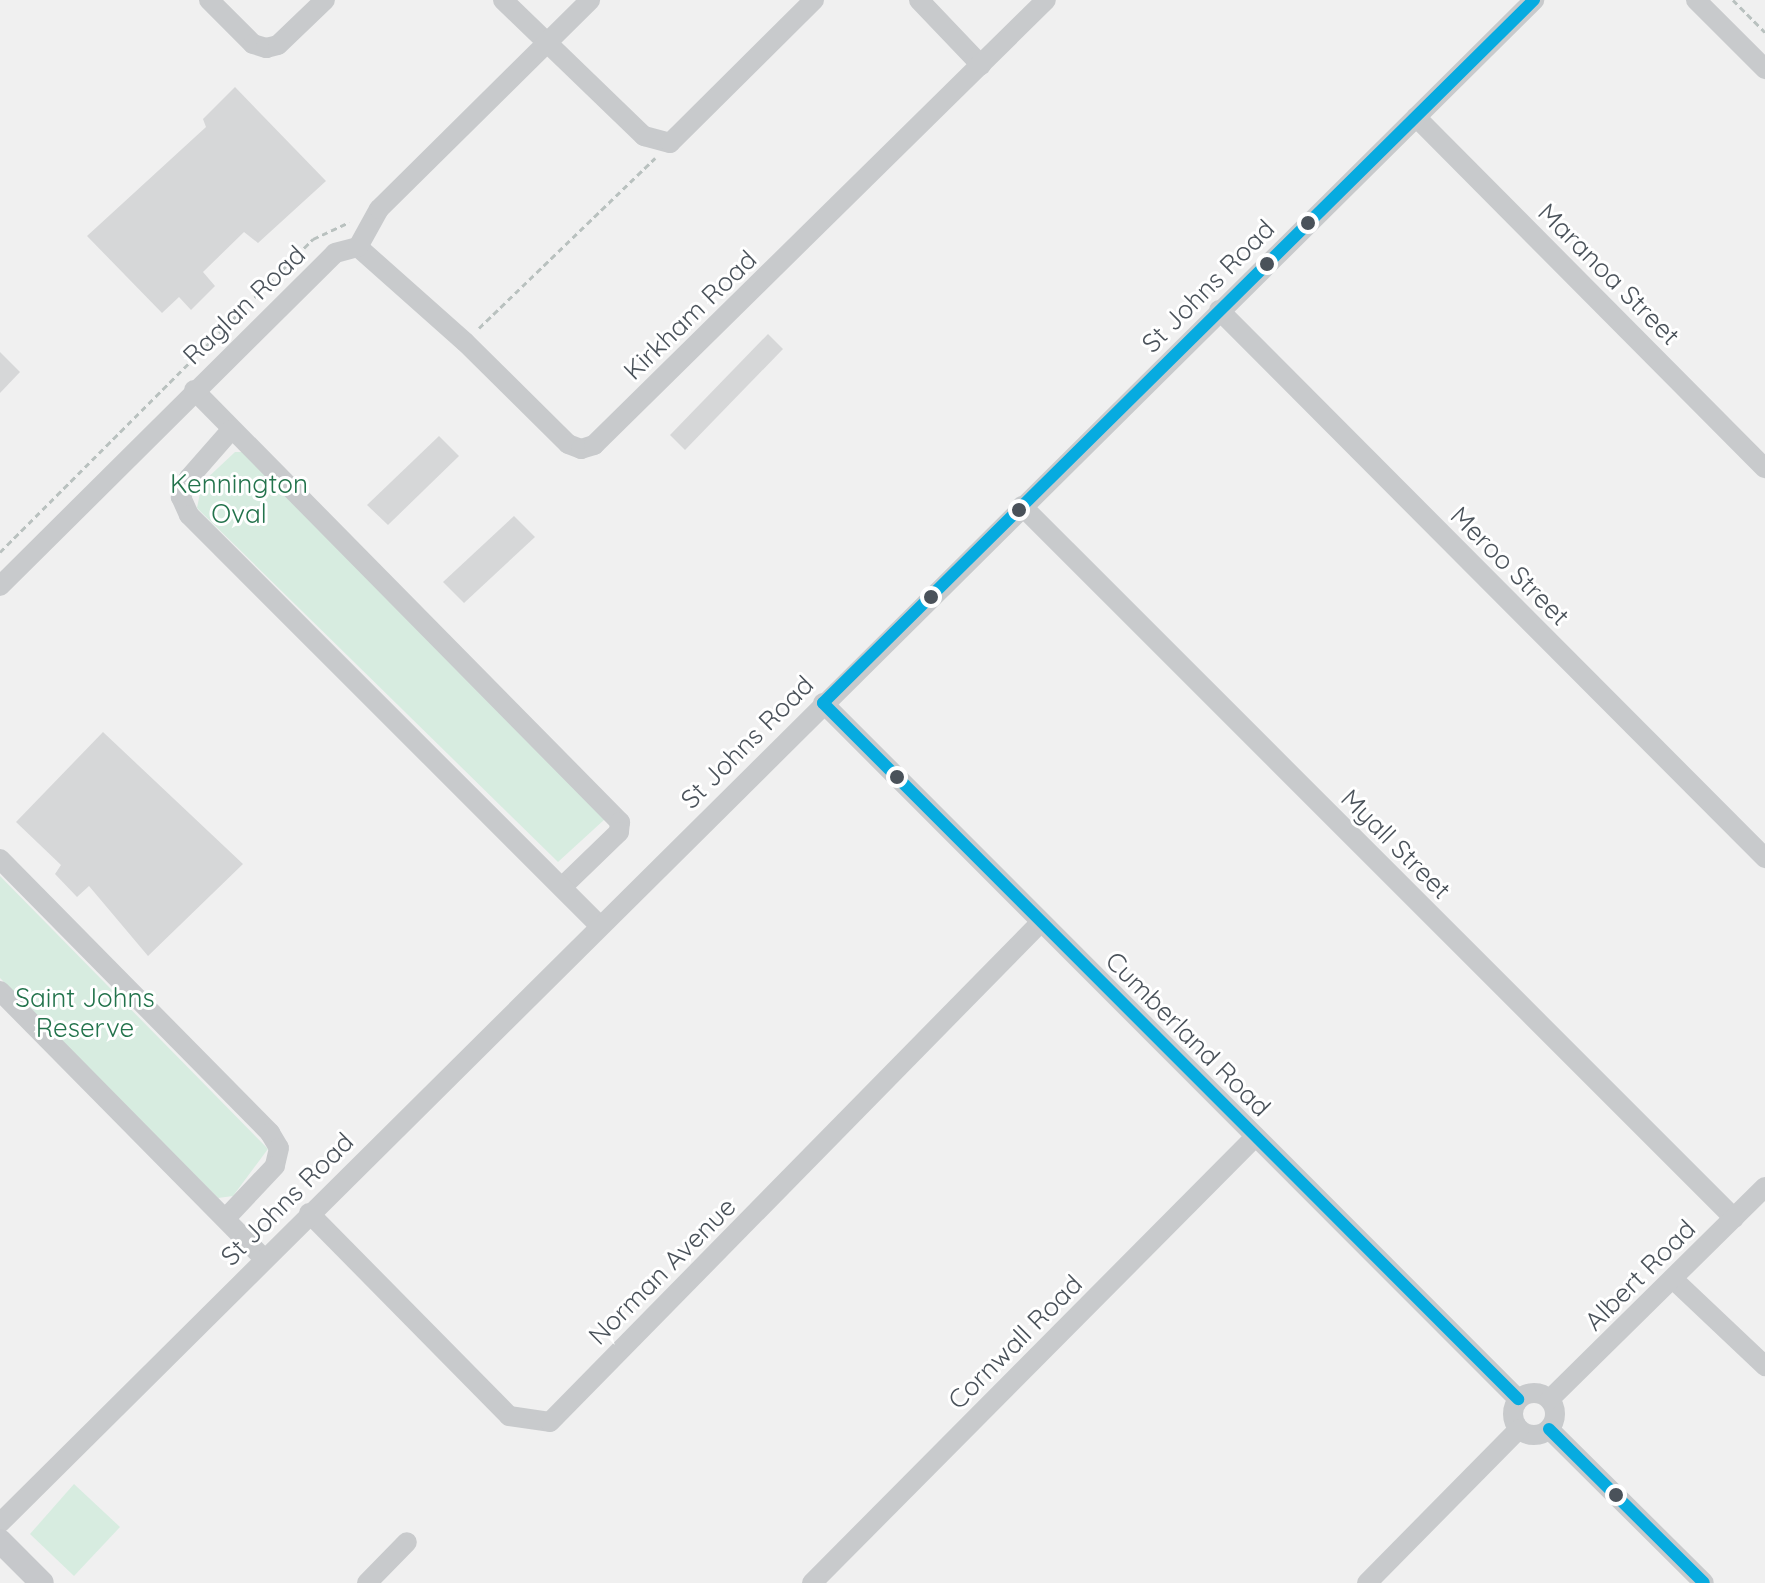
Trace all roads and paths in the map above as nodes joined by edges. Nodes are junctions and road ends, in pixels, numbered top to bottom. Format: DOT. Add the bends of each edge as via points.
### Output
graph roads {
  1 [pos="209,0"];
  2 [pos="325,0"];
  3 [pos="503,0"];
  4 [pos="590,0"];
  5 [pos="814,0"];
  6 [pos="919,0"];
  7 [pos="1046,0"];
  8 [pos="1534,0"];
  9 [pos="1696,0"];
  10 [pos="1733,0"];
  11 [pos="1765,32"];
  12 [pos="547,43"];
  13 [pos="981,65"];
  14 [pos="1765,69"];
  15 [pos="1416,117"];
  16 [pos="670,143"];
  17 [pos="355,212"];
  18 [pos="358,247"];
  19 [pos="1219,310"];
  20 [pos="465,342"];
  21 [pos="194,390"];
  22 [pos="231,430"];
  23 [pos="1765,468"];
  24 [pos="1022,506"];
  25 [pos="0,552"];
  26 [pos="0,586"];
  27 [pos="823,703"];
  28 [pos="1765,858"];
  29 [pos="0,859"];
  30 [pos="563,886"];
  31 [pos="1039,924"];
  32 [pos="599,925"];
  33 [pos="0,991"];
  34 [pos="1255,1137"];
  35 [pos="1765,1187"];
  36 [pos="309,1213"];
  37 [pos="226,1218"];
  38 [pos="1734,1218"];
  39 [pos="264,1259"];
  40 [pos="1673,1279"];
  41 [pos="1765,1366"];
  42 [pos="1518,1399"];
  43 [pos="1550,1399"];
  44 [pos="1519,1429"];
  45 [pos="1549,1429"];
  46 [pos="0,1523"];
  47 [pos="0,1541"];
  48 [pos="407,1542"];
  49 [pos="42,1583"];
  50 [pos="367,1583"];
  51 [pos="812,1583"];
  52 [pos="1367,1583"];
  53 [pos="1704,1583"];
  1 -- 2 [label="street" via="253,44 266,48 278,45"];
  3 -- 12 [label="street"];
  4 -- 12 [label="street"];
  5 -- 16 [label="street"];
  6 -- 13 [label="street"];
  7 -- 13 [label="street, Kirkham Road"];
  8 -- 15 [label="street, St Johns Road"];
  9 -- 14 [label="street"];
  10 -- 11 [label="path"];
  12 -- 16 [label="street" via="644,136"];
  12 -- 18 [label="street" via="379,209"];
  13 -- 20 [label="street, Kirkham Road" via="594,445 581,449 568,444"];
  15 -- 19 [label="street, St Johns Road"];
  15 -- 23 [label="street, Maranoa Street"];
  16 -- 20 [label="path"];
  17 -- 25 [label="path" via="346,224 313,239"];
  18 -- 20 [label="street, Kirkham Road"];
  18 -- 21 [label="street, Raglan Road" via="335,253"];
  19 -- 24 [label="street, St Johns Road"];
  19 -- 28 [label="street, Meroo Street"];
  21 -- 22 [label="street"];
  21 -- 26 [label="street, Raglan Road"];
  22 -- 30 [label="street" via="189,478 181,497 189,515"];
  22 -- 30 [label="street" via="620,822 619,832"];
  24 -- 27 [label="street, St Johns Road"];
  24 -- 38 [label="street, Myall Street"];
  27 -- 31 [label="street, Cumberland Road"];
  27 -- 32 [label="street, St Johns Road"];
  29 -- 37 [label="street" via="270,1133 279,1148 275,1166"];
  30 -- 32 [label="street"];
  31 -- 34 [label="street, Cumberland Road"];
  31 -- 36 [label="street, Norman Avenue" via="550,1422 509,1416"];
  32 -- 36 [label="street, St Johns Road"];
  33 -- 37 [label="street"];
  34 -- 42 [label="street, Cumberland Road"];
  34 -- 51 [label="street, Cornwall Road"];
  35 -- 38 [label="street, Albert Road"];
  36 -- 39 [label="street, St Johns Road"];
  37 -- 39 [label="street"];
  38 -- 40 [label="street, Albert Road"];
  39 -- 46 [label="street, St Johns Road"];
  40 -- 41 [label="street"];
  40 -- 43 [label="street, Albert Road"];
  42 -- 43 [label="street" via="1533,1392"];
  42 -- 44 [label="street" via="1513,1413"];
  43 -- 45 [label="street" via="1555,1416"];
  44 -- 45 [label="street" via="1536,1435"];
  44 -- 52 [label="street"];
  45 -- 53 [label="street"];
  47 -- 49 [label="main road"];
  48 -- 50 [label="street"];
}
